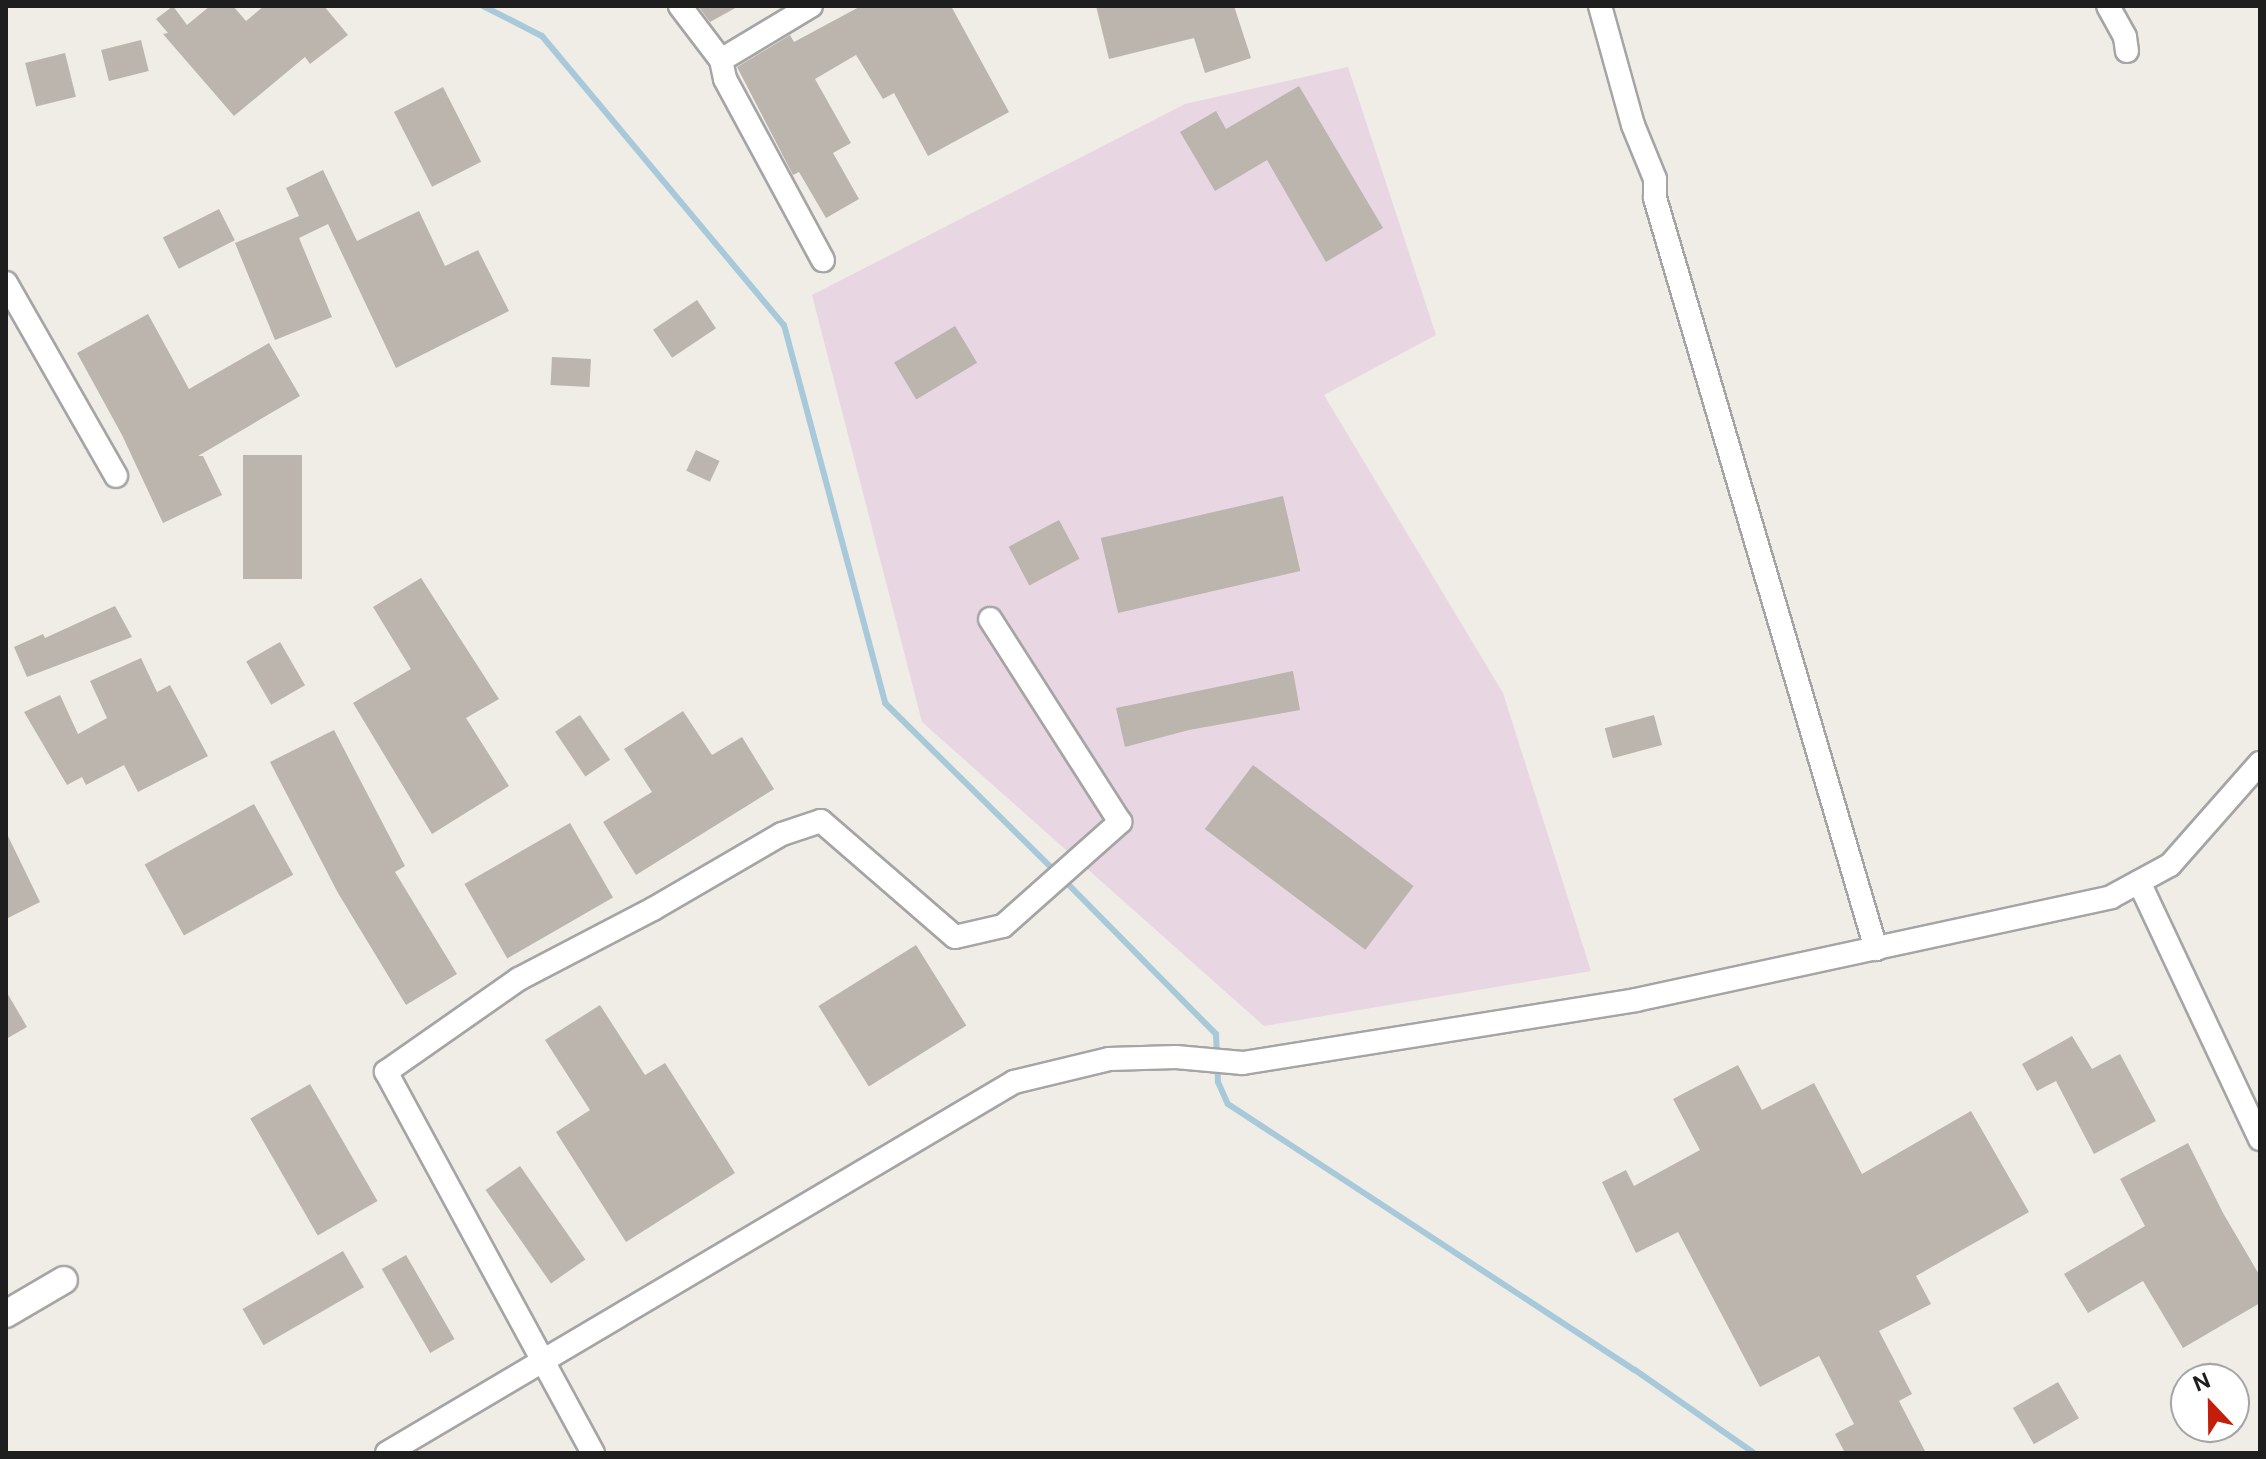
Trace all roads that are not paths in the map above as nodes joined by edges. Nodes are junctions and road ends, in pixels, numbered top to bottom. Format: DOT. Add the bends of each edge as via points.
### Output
graph roads {
  1 [pos="680,6"];
  2 [pos="811,6"];
  3 [pos="1600,6"];
  4 [pos="2108,6"];
  5 [pos="2127,51"];
  6 [pos="721,60"];
  7 [pos="823,260"];
  8 [pos="6,283"];
  9 [pos="116,476"];
  10 [pos="990,619"];
  11 [pos="2260,763"];
  12 [pos="2139,882"];
  13 [pos="1876,949"];
  14 [pos="2260,1139"];
  15 [pos="64,1280"];
  16 [pos="6,1314"];
  17 [pos="541,1363"];
  18 [pos="387,1453"];
  19 [pos="593,1453"];
  1 -- 6 [label="street"];
  2 -- 6 [label="street"];
  3 -- 13 [label="street" via="1633,125 1655,179 1660,212"];
  4 -- 5 [label="street"];
  6 -- 7 [label="street" via="725,79"];
  8 -- 9 [label="street"];
  10 -- 17 [label="street" via="1120,822 1003,926 955,937 821,821 782,834 519,979 386,1072"];
  11 -- 12 [label="street" via="2170,865"];
  12 -- 13 [label="street" via="2111,897"];
  12 -- 14 [label="street"];
  13 -- 17 [label="street" via="1636,1000 1243,1063 1109,1059 1014,1082"];
  15 -- 16 [label="street"];
  17 -- 18 [label="street"];
  17 -- 19 [label="street"];
}
